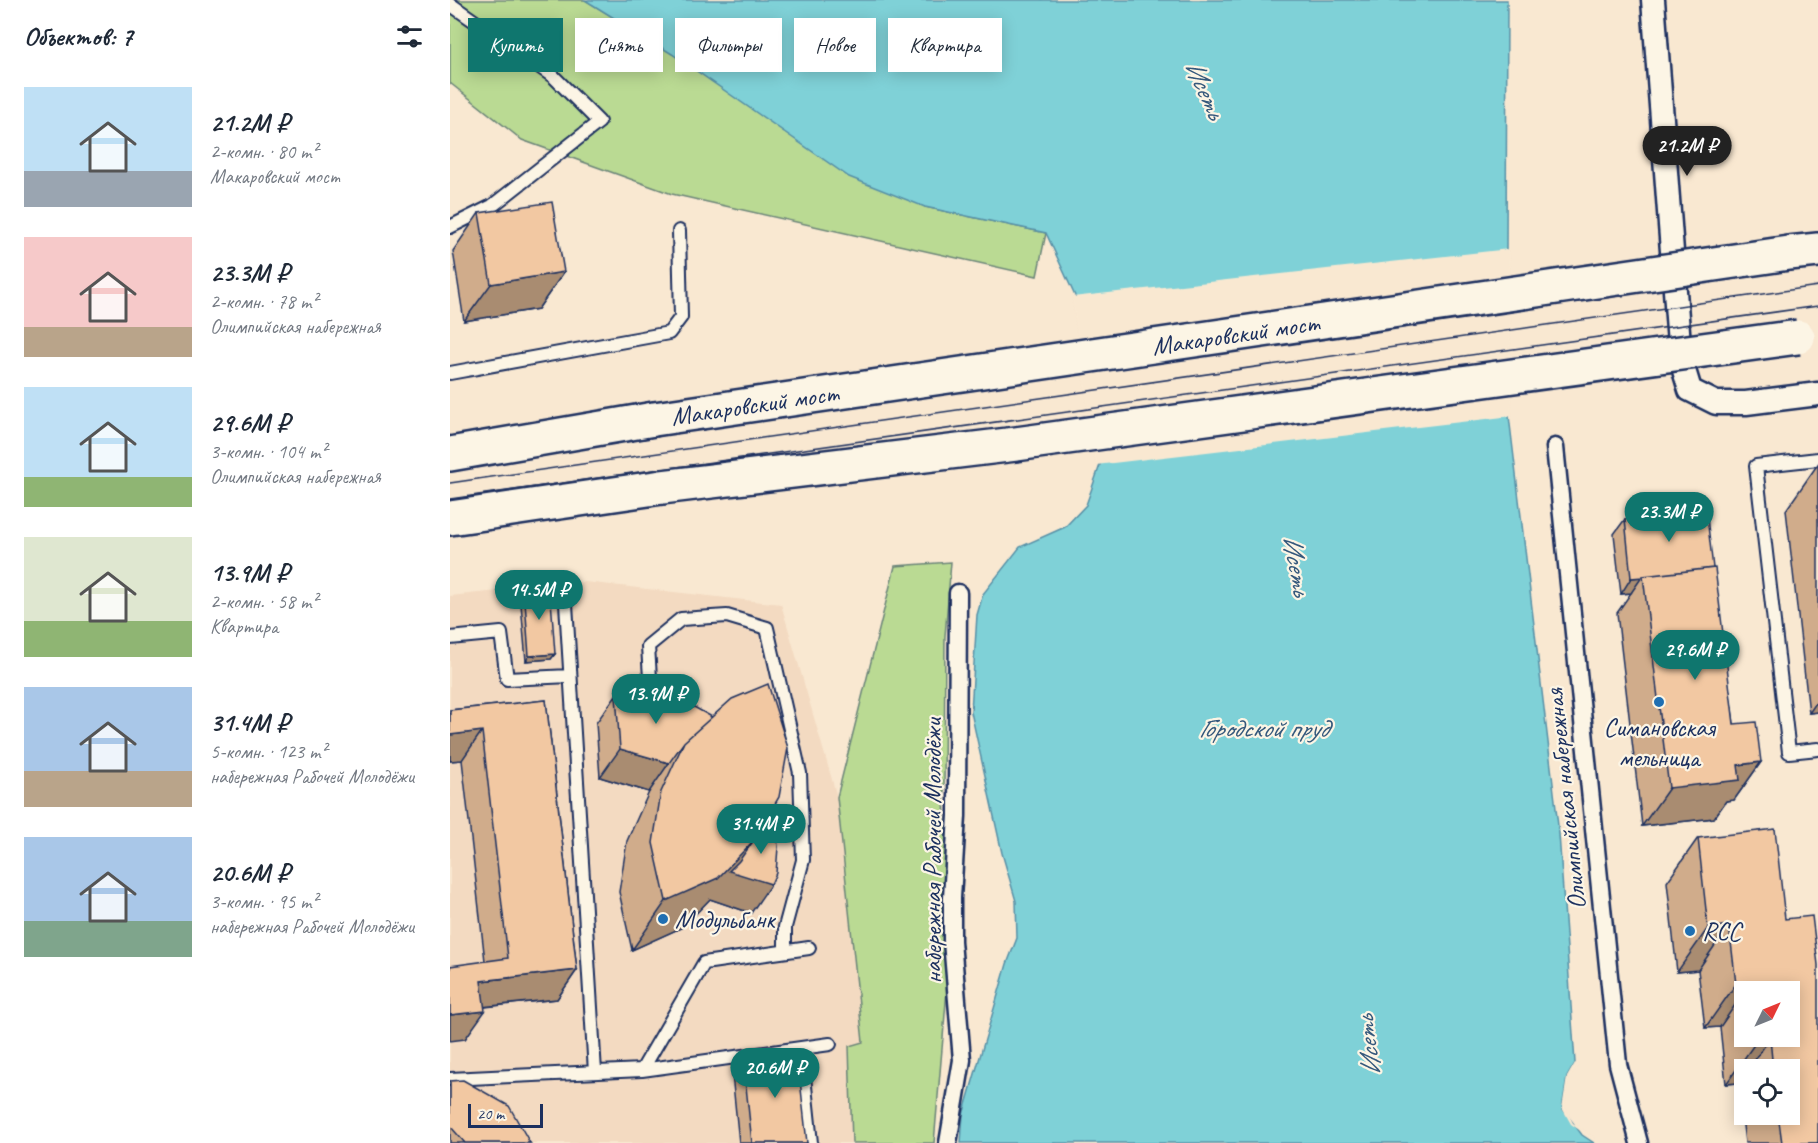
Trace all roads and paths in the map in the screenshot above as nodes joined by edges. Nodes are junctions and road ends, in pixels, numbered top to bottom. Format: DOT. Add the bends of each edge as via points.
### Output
graph roads {
  1 [pos="1653,0"];
  2 [pos="450,4"];
  3 [pos="450,227"];
  4 [pos="679,231"];
  5 [pos="1803,251"];
  6 [pos="1808,336"];
  7 [pos="450,373"];
  8 [pos="1818,394"];
  9 [pos="1555,447"];
  10 [pos="450,454"];
  11 [pos="1818,459"];
  12 [pos="450,518"];
  13 [pos="958,593"];
  14 [pos="566,604"];
  15 [pos="450,638"];
  16 [pos="570,676"];
  17 [pos="652,710"];
  18 [pos="1818,749"];
  19 [pos="809,948"];
  20 [pos="785,951"];
  21 [pos="830,1044"];
  22 [pos="801,1048"];
  23 [pos="642,1070"];
  24 [pos="595,1072"];
  25 [pos="450,1079"];
  26 [pos="811,1143"];
  27 [pos="948,1143"];
  28 [pos="1639,1143"];
  1 -- 8 [label="street" via="1680,357 1690,390 1716,403"];
  2 -- 3 [label="lane" via="554,77 599,122 492,206"];
  4 -- 7 [label="lane" via="681,317 669,333"];
  5 -- 10 [label="main road, Макаровский мост, bridge" via="654,419"];
  6 -- 12 [label="main road, bridge"];
  9 -- 28 [label="street, Олимпийская набережная" via="1618,1064"];
  11 -- 18 [label="lane" via="1756,466 1789,752"];
  13 -- 27 [label="street, набережная Рабочей Молодёжи" via="952,909 962,1060"];
  14 -- 16 [label="lane"];
  15 -- 16 [label="lane" via="501,633 507,680"];
  16 -- 24 [label="lane"];
  17 -- 20 [label="lane" via="648,646 681,620 727,616 767,628 800,773 803,860 785,927"];
  19 -- 20 [label="lane"];
  20 -- 23 [label="lane" via="704,963"];
  21 -- 22 [label="lane"];
  22 -- 23 [label="lane"];
  22 -- 26 [label="lane"];
  23 -- 24 [label="lane"];
  24 -- 25 [label="lane"];
}
